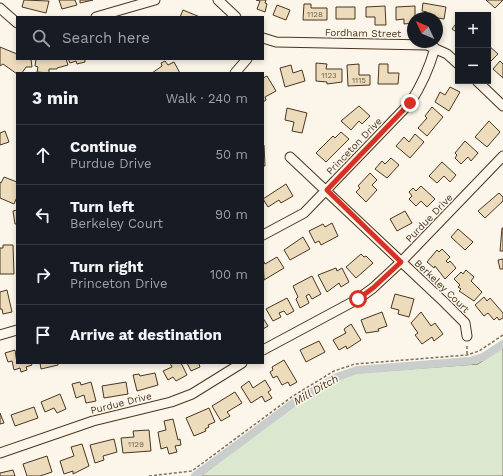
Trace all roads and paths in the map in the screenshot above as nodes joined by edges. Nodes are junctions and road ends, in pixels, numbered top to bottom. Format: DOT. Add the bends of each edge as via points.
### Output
graph roads {
  1 [pos="155,0"];
  2 [pos="218,0"];
  3 [pos="0,8"];
  4 [pos="99,16"];
  5 [pos="235,16"];
  6 [pos="16,22"];
  7 [pos="264,38"];
  8 [pos="407,45"];
  9 [pos="435,48"];
  10 [pos="246,60"];
  11 [pos="455,61"];
  12 [pos="236,72"];
  13 [pos="480,84"];
  14 [pos="503,106"];
  15 [pos="503,156"];
  16 [pos="290,157"];
  17 [pos="327,190"];
  18 [pos="264,234"];
  19 [pos="401,262"];
  20 [pos="16,330"];
  21 [pos="0,335"];
  22 [pos="503,335"];
  23 [pos="467,336"];
  24 [pos="264,349"];
  25 [pos="467,355"];
  26 [pos="240,364"];
  27 [pos="0,453"];
  28 [pos="149,476"];
  1 -- 4 [label="street"];
  2 -- 5 [label="street"];
  3 -- 6 [label="street"];
  7 -- 8 [label="street, Fordham Street" via="276,42"];
  9 -- 11 [label="street, Fordham Street"];
  9 -- 17 [label="street, Princeton Drive" via="429,69 410,103"];
  10 -- 12 [label="street"];
  13 -- 14 [label="street"];
  15 -- 19 [label="street, Purdue Drive"];
  16 -- 17 [label="street, Berkeley Court"];
  17 -- 18 [label="street, Princeton Drive" via="304,213"];
  17 -- 19 [label="street, Berkeley Court"];
  19 -- 23 [label="street, Berkeley Court" via="465,323"];
  19 -- 24 [label="street, Purdue Drive" via="358,299"];
  20 -- 21 [label="street"];
  22 -- 25 [label="path" via="479,351"];
  23 -- 25 [label="path"];
  25 -- 28 [label="path" via="355,364 334,371 293,396 192,471"];
  26 -- 27 [label="street, Purdue Drive" via="192,394 171,402 93,421"];
}
